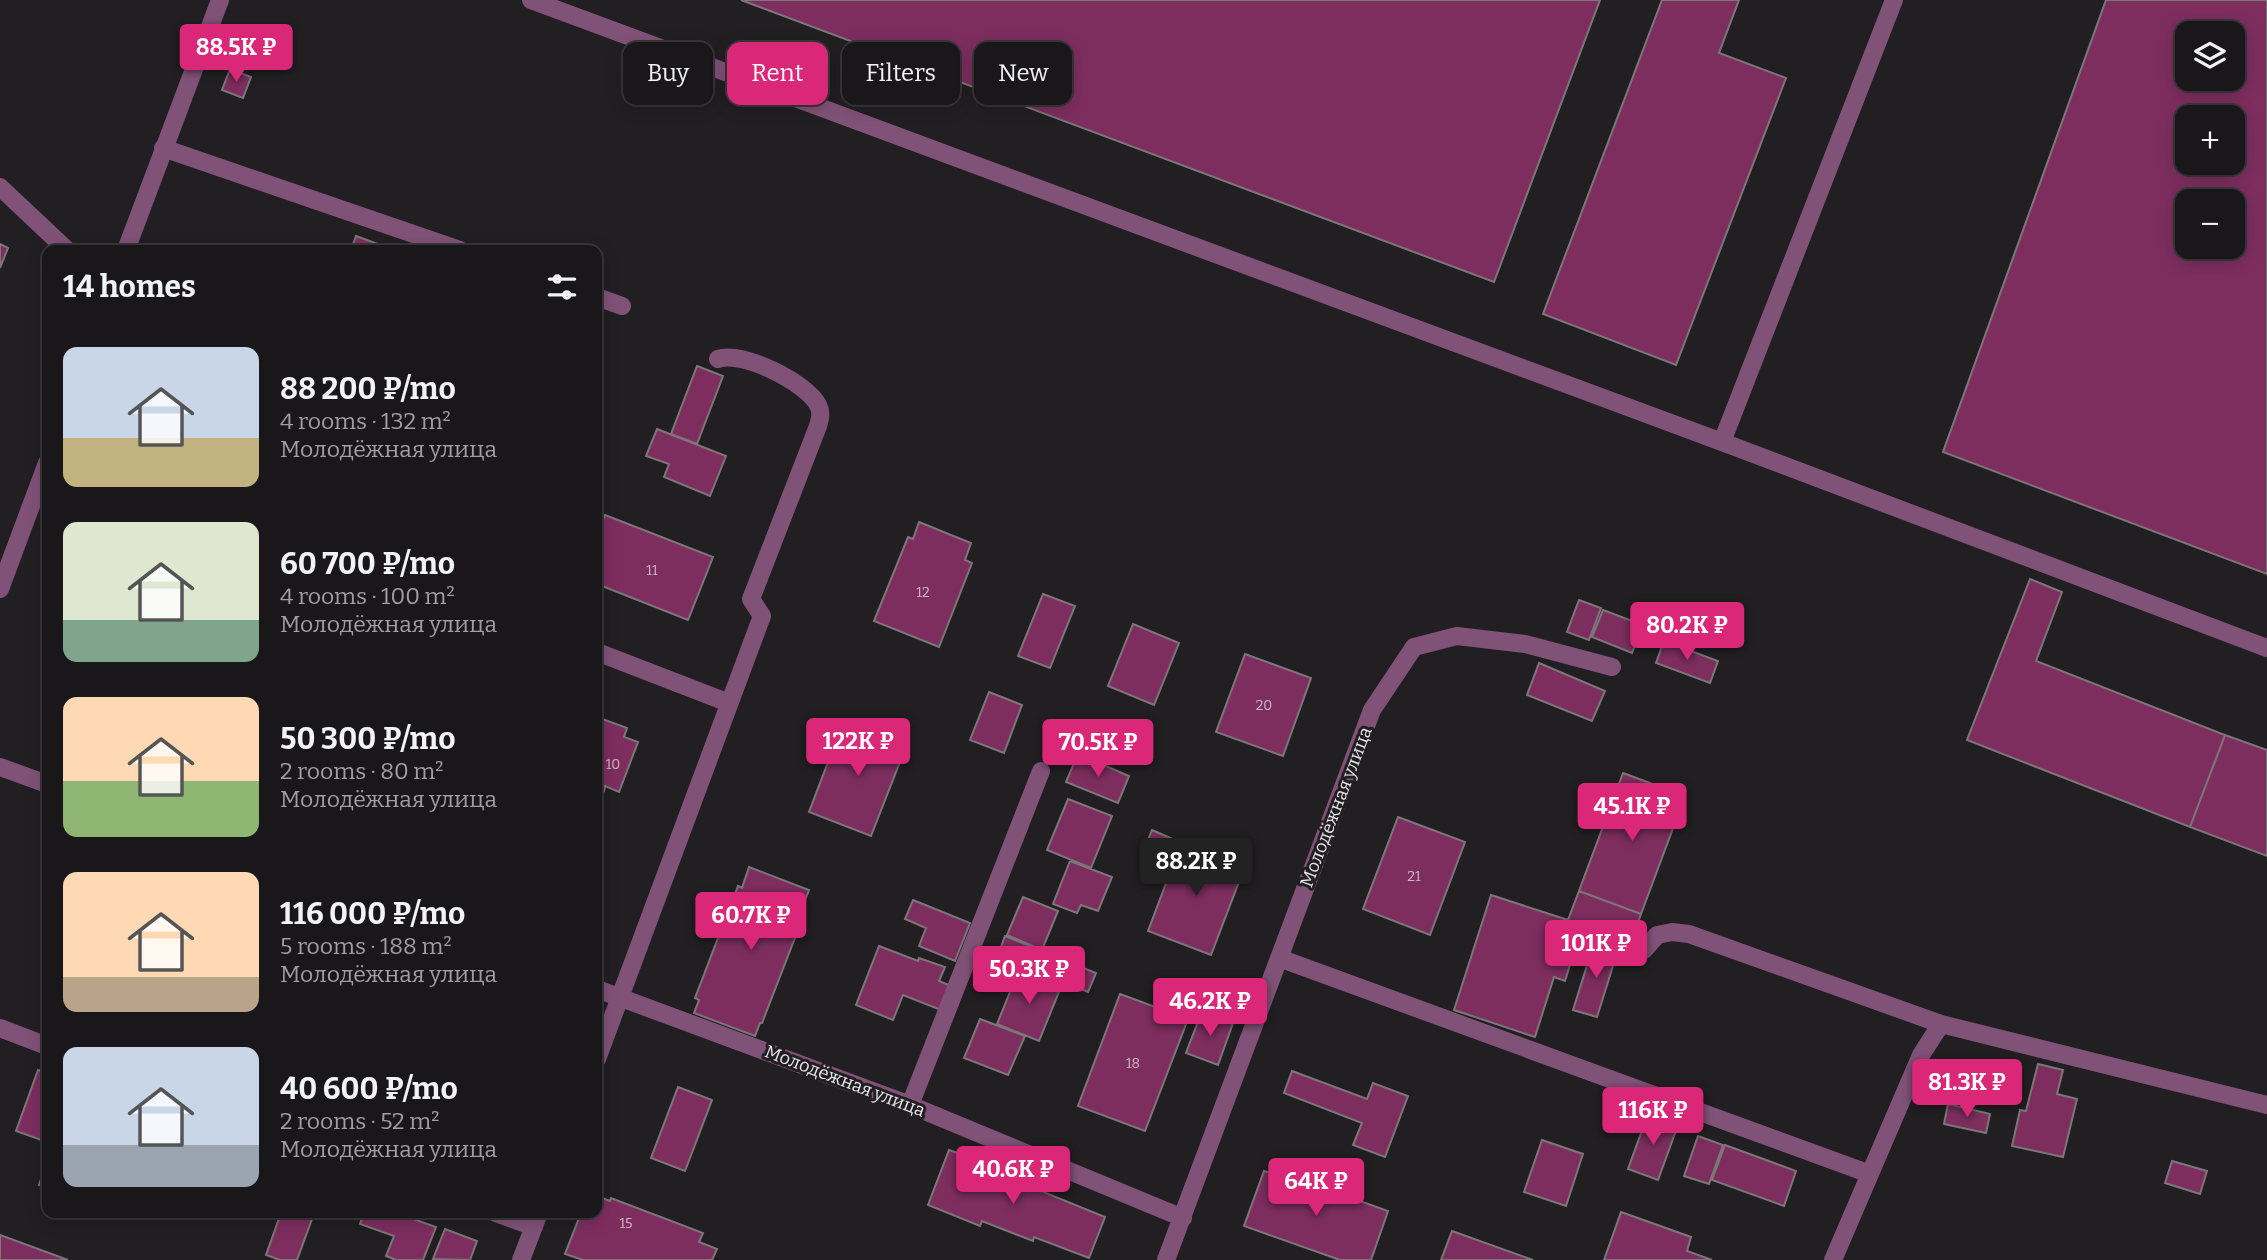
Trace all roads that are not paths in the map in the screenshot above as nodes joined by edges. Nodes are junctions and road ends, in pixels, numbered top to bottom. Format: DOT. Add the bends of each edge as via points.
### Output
graph roads {
  1 [pos="220,0"];
  2 [pos="531,0"];
  3 [pos="1894,0"];
  4 [pos="163,148"];
  5 [pos="0,187"];
  6 [pos="62,245"];
  7 [pos="128,245"];
  8 [pos="445,245"];
  9 [pos="602,299"];
  10 [pos="622,306"];
  11 [pos="718,359"];
  12 [pos="1722,442"];
  13 [pos="42,476"];
  14 [pos="0,589"];
  15 [pos="2267,649"];
  16 [pos="602,654"];
  17 [pos="1612,667"];
  18 [pos="729,703"];
  19 [pos="0,767"];
  20 [pos="1041,771"];
  21 [pos="42,782"];
  22 [pos="1644,950"];
  23 [pos="1279,958"];
  24 [pos="602,991"];
  25 [pos="620,997"];
  26 [pos="1941,1024"];
  27 [pos="0,1028"];
  28 [pos="42,1044"];
  29 [pos="602,1046"];
  30 [pos="910,1105"];
  31 [pos="2267,1105"];
  32 [pos="1870,1174"];
  33 [pos="1184,1218"];
  34 [pos="536,1220"];
  35 [pos="521,1260"];
  36 [pos="1166,1260"];
  37 [pos="1833,1260"];
  1 -- 4 [label="street"];
  2 -- 12 [label="street"];
  3 -- 12 [label="street"];
  4 -- 7 [label="street"];
  4 -- 8 [label="street"];
  5 -- 6 [label="street"];
  9 -- 10 [label="street"];
  11 -- 18 [label="street" via="739,357 780,375 807,391 821,413 751,598 762,616"];
  12 -- 15 [label="street"];
  13 -- 14 [label="street"];
  16 -- 18 [label="street"];
  17 -- 23 [label="street, Молодёжная улица" via="1525,644 1457,636 1414,647 1372,710"];
  18 -- 25 [label="street"];
  19 -- 21 [label="street"];
  20 -- 30 [label="street"];
  22 -- 26 [label="street" via="1657,935 1689,934"];
  23 -- 32 [label="street"];
  23 -- 33 [label="street, Молодёжная улица"];
  24 -- 25 [label="street, Молодёжная улица"];
  25 -- 29 [label="street"];
  25 -- 30 [label="street, Молодёжная улица"];
  26 -- 31 [label="street"];
  26 -- 32 [label="street" via="1921,1055"];
  27 -- 28 [label="street"];
  30 -- 33 [label="street, Молодёжная улица"];
  32 -- 37 [label="street"];
  33 -- 36 [label="street, Молодёжная улица"];
  34 -- 35 [label="street"];
}
